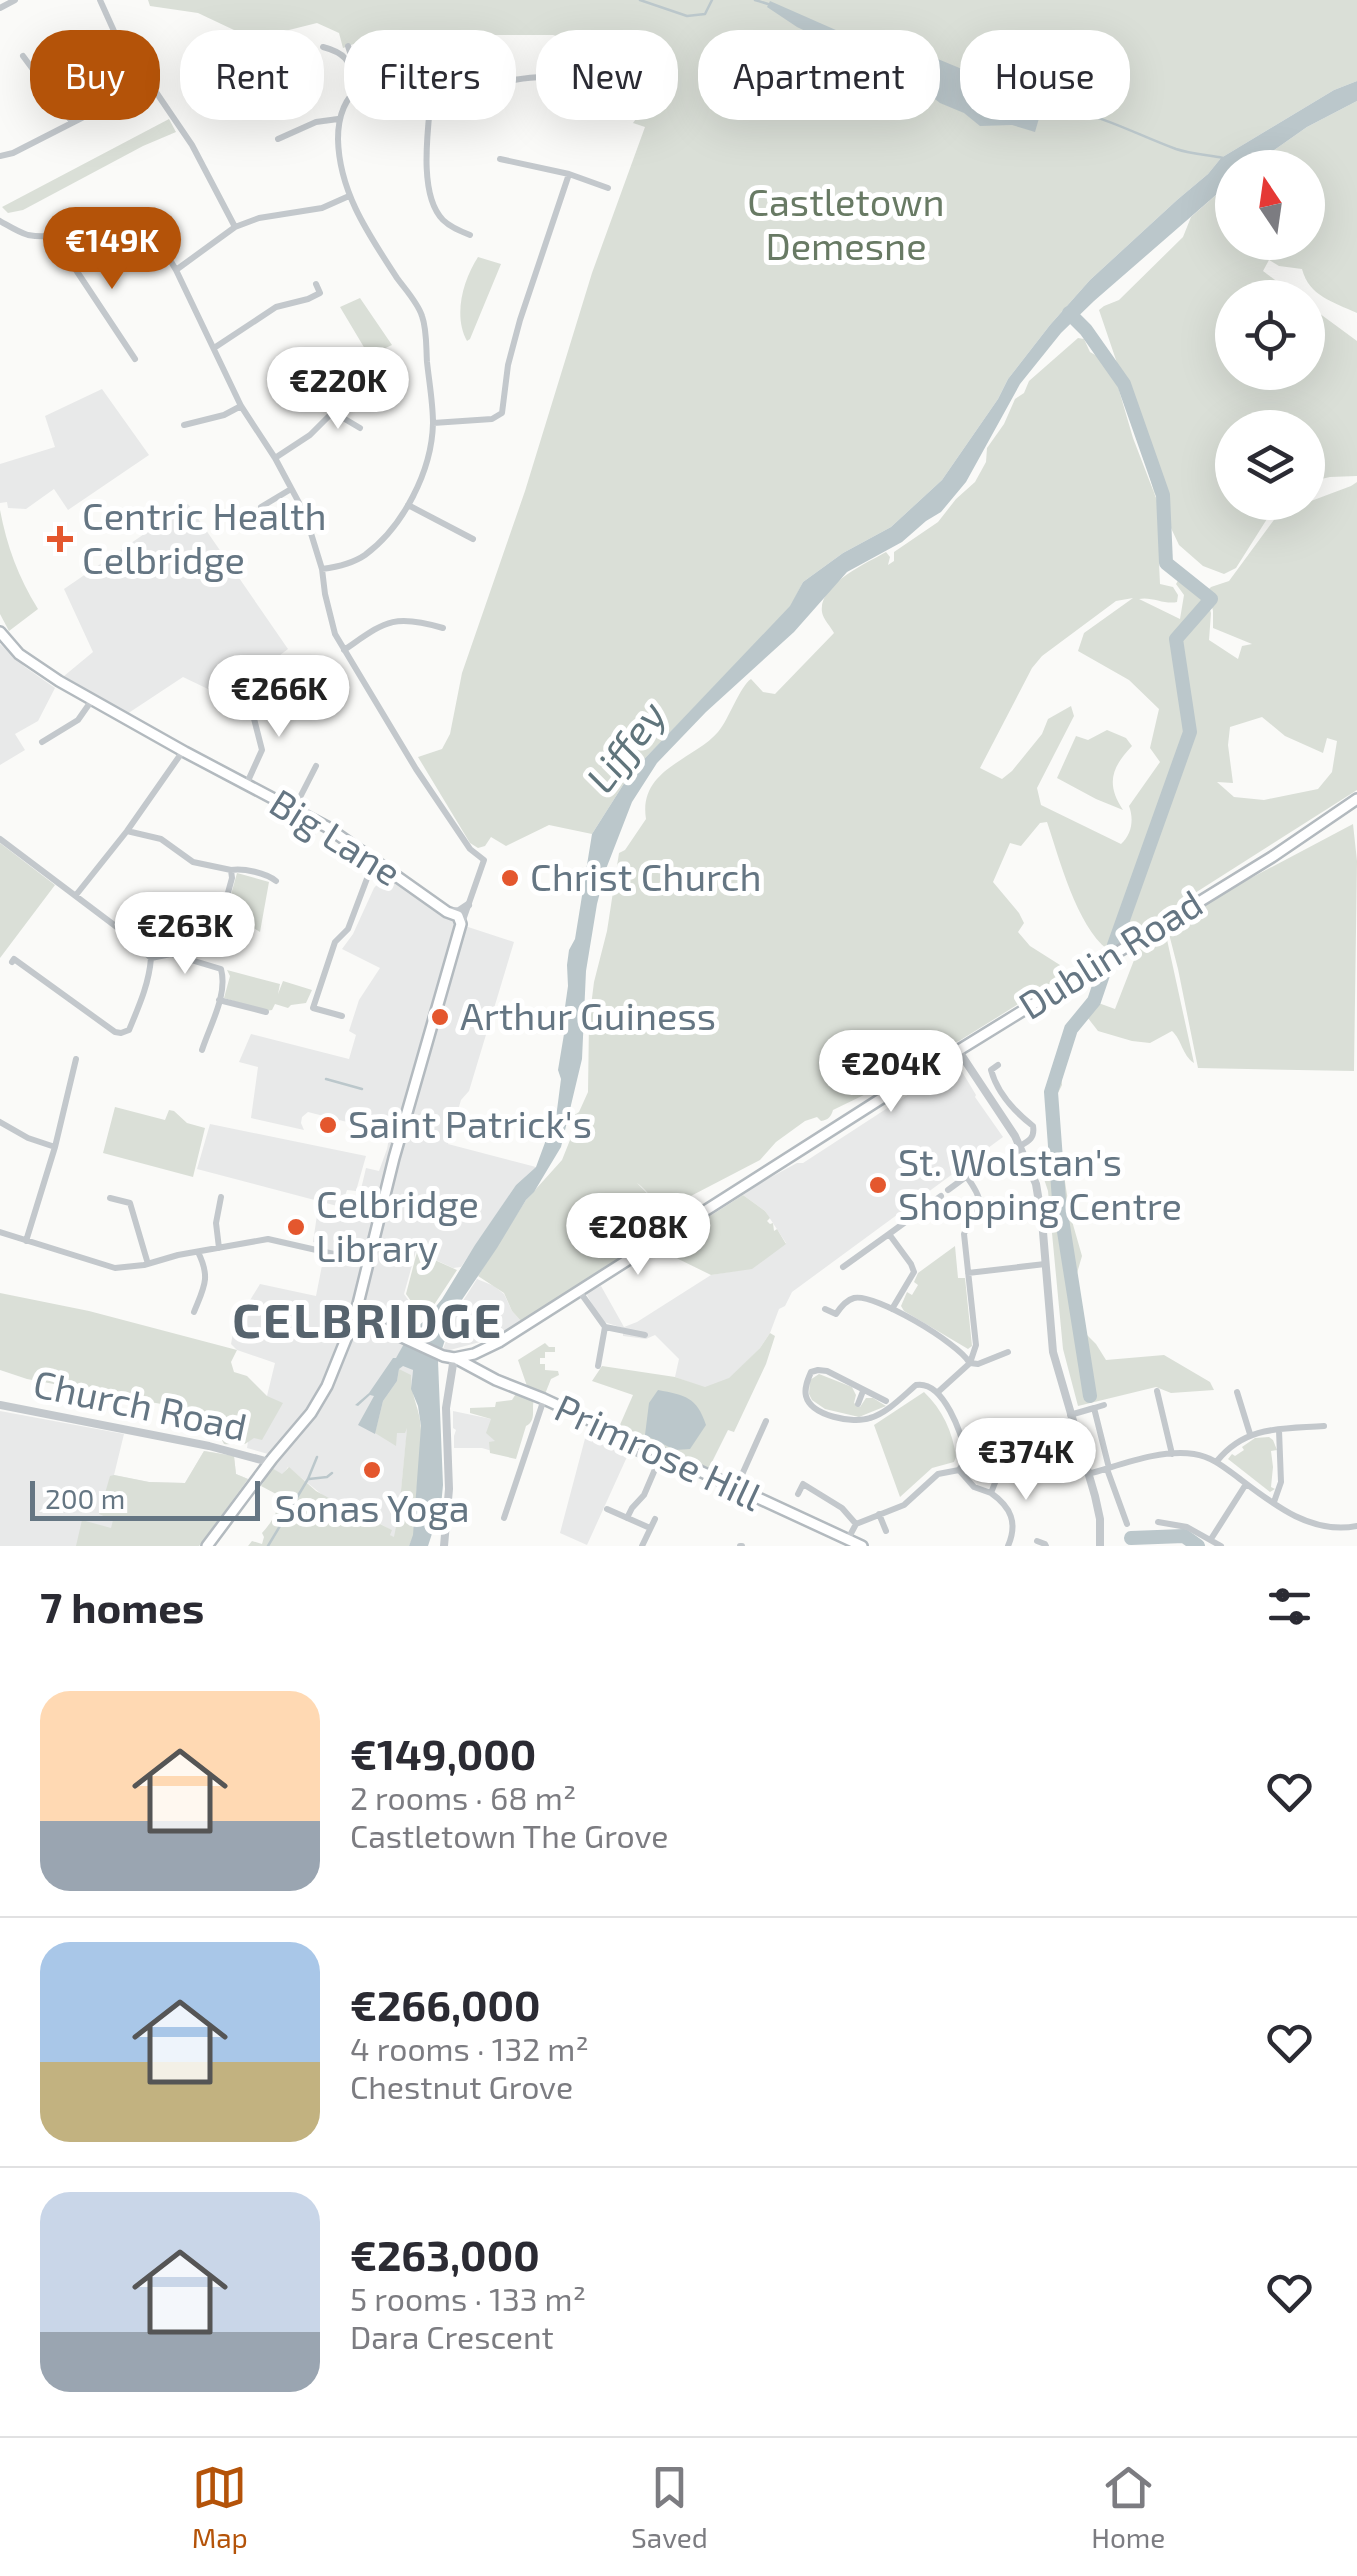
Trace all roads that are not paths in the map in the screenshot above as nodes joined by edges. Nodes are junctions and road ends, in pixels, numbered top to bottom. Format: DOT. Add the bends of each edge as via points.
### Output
graph roads {
  1 [pos="15,0"];
  2 [pos="100,0"];
  3 [pos="0,8"];
  4 [pos="114,30"];
  5 [pos="23,56"];
  6 [pos="160,96"];
  7 [pos="344,106"];
  8 [pos="76,120"];
  9 [pos="338,120"];
  10 [pos="429,120"];
  11 [pos="72,122"];
  12 [pos="278,139"];
  13 [pos="0,156"];
  14 [pos="500,160"];
  15 [pos="570,174"];
  16 [pos="608,188"];
  17 [pos="348,196"];
  18 [pos="0,221"];
  19 [pos="236,228"];
  20 [pos="64,235"];
  21 [pos="470,235"];
  22 [pos="176,270"];
  23 [pos="316,284"];
  24 [pos="214,348"];
  25 [pos="135,359"];
  26 [pos="318,374"];
  27 [pos="241,406"];
  28 [pos="332,412"];
  29 [pos="433,423"];
  30 [pos="184,424"];
  31 [pos="360,428"];
  32 [pos="275,458"];
  33 [pos="291,489"];
  34 [pos="408,505"];
  35 [pos="261,507"];
  36 [pos="473,539"];
  37 [pos="322,569"];
  38 [pos="443,628"];
  39 [pos="0,632"];
  40 [pos="344,650"];
  41 [pos="265,680"];
  42 [pos="92,700"];
  43 [pos="42,742"];
  44 [pos="183,751"];
  45 [pos="316,766"];
  46 [pos="247,783"];
  47 [pos="1357,798"];
  48 [pos="294,810"];
  49 [pos="319,823"];
  50 [pos="127,830"];
  51 [pos="0,839"];
  52 [pos="307,841"];
  53 [pos="375,859"];
  54 [pos="231,870"];
  55 [pos="276,880"];
  56 [pos="76,895"];
  57 [pos="468,905"];
  58 [pos="447,912"];
  59 [pos="462,924"];
  60 [pos="245,928"];
  61 [pos="151,958"];
  62 [pos="12,962"];
  63 [pos="219,1000"];
  64 [pos="266,1012"];
  65 [pos="342,1016"];
  66 [pos="202,1050"];
  67 [pos="958,1050"];
  68 [pos="76,1060"];
  69 [pos="998,1065"];
  70 [pos="0,1122"];
  71 [pos="1020,1146"];
  72 [pos="56,1147"];
  73 [pos="982,1166"];
  74 [pos="967,1176"];
  75 [pos="221,1197"];
  76 [pos="110,1198"];
  77 [pos="0,1232"];
  78 [pos="889,1234"];
  79 [pos="26,1241"];
  80 [pos="219,1248"];
  81 [pos="198,1252"];
  82 [pos="370,1262"];
  83 [pos="148,1264"];
  84 [pos="1045,1264"];
  85 [pos="844,1267"];
  86 [pos="968,1273"];
  87 [pos="580,1292"];
  88 [pos="825,1309"];
  89 [pos="892,1309"];
  90 [pos="194,1312"];
  91 [pos="358,1321"];
  92 [pos="605,1328"];
  93 [pos="646,1335"];
  94 [pos="1008,1352"];
  95 [pos="454,1358"];
  96 [pos="970,1363"];
  97 [pos="598,1366"];
  98 [pos="863,1391"];
  99 [pos="1157,1391"];
  100 [pos="938,1392"];
  101 [pos="1237,1392"];
  102 [pos="544,1400"];
  103 [pos="886,1400"];
  104 [pos="858,1404"];
  105 [pos="1104,1405"];
  106 [pos="0,1406"];
  107 [pos="1094,1408"];
  108 [pos="1071,1418"];
  109 [pos="766,1421"];
  110 [pos="1324,1426"];
  111 [pos="1279,1430"];
  112 [pos="1250,1434"];
  113 [pos="631,1451"];
  114 [pos="1172,1454"];
  115 [pos="660,1458"];
  116 [pos="270,1461"];
  117 [pos="1009,1461"];
  118 [pos="1216,1461"];
  119 [pos="1045,1463"];
  120 [pos="1108,1469"];
  121 [pos="959,1470"];
  122 [pos="1088,1474"];
  123 [pos="1246,1484"];
  124 [pos="735,1489"];
  125 [pos="798,1494"];
  126 [pos="991,1494"];
  127 [pos="1274,1502"];
  128 [pos="607,1508"];
  129 [pos="879,1514"];
  130 [pos="504,1518"];
  131 [pos="627,1518"];
  132 [pos="655,1519"];
  133 [pos="1158,1522"];
  134 [pos="856,1524"];
  135 [pos="1127,1524"];
  136 [pos="1357,1526"];
  137 [pos="650,1528"];
  138 [pos="886,1531"];
  139 [pos="848,1539"];
  140 [pos="1211,1539"];
  141 [pos="206,1546"];
  142 [pos="444,1546"];
  143 [pos="642,1546"];
  144 [pos="862,1546"];
  145 [pos="1008,1546"];
  146 [pos="1100,1546"];
  147 [pos="1221,1546"];
  1 -- 3 [label="street"];
  2 -- 4 [label="street"];
  5 -- 11 [label="street"];
  6 -- 19 [label="street"];
  7 -- 9 [label="street"];
  8 -- 11 [label="street"];
  9 -- 12 [label="street"];
  9 -- 17 [label="street"];
  10 -- 21 [label="street" via="426,169 436,211"];
  11 -- 13 [label="street"];
  14 -- 15 [label="street"];
  15 -- 16 [label="street"];
  15 -- 29 [label="street" via="518,328 502,413 492,420"];
  17 -- 19 [label="street"];
  17 -- 29 [label="street" via="422,315"];
  18 -- 20 [label="street" via="24,234"];
  19 -- 22 [label="street"];
  20 -- 22 [label="street" via="106,222 134,223 152,234"];
  20 -- 25 [label="street" via="74,267"];
  22 -- 24 [label="street"];
  23 -- 24 [label="street" via="320,293 276,306"];
  24 -- 27 [label="street"];
  26 -- 28 [label="street"];
  27 -- 30 [label="street"];
  27 -- 32 [label="street"];
  28 -- 31 [label="street"];
  28 -- 32 [label="street"];
  29 -- 34 [label="street"];
  32 -- 33 [label="street"];
  33 -- 35 [label="street"];
  33 -- 37 [label="street"];
  34 -- 36 [label="street"];
  34 -- 37 [label="street" via="362,556"];
  37 -- 40 [label="street"];
  38 -- 40 [label="street" via="396,621"];
  39 -- 42 [label="main road, Big Lane" via="20,654"];
  40 -- 57 [label="street" via="416,769 484,860"];
  41 -- 46 [label="street" via="251,707 262,750"];
  42 -- 43 [label="street" via="78,720"];
  42 -- 44 [label="main road, Big Lane"];
  44 -- 46 [label="main road, Big Lane"];
  44 -- 50 [label="street"];
  45 -- 48 [label="street"];
  46 -- 48 [label="main road, Big Lane"];
  47 -- 67 [label="main road, Dublin Road"];
  48 -- 49 [label="main road, Big Lane"];
  49 -- 52 [label="street"];
  49 -- 53 [label="main road, Big Lane"];
  50 -- 54 [label="street" via="161,839 193,862"];
  50 -- 56 [label="street"];
  51 -- 56 [label="street"];
  53 -- 58 [label="main road, Big Lane"];
  53 -- 65 [label="street" via="310,1007"];
  54 -- 55 [label="street"];
  54 -- 60 [label="street" via="221,918"];
  56 -- 61 [label="street"];
  57 -- 58 [label="street"];
  57 -- 59 [label="street"];
  58 -- 59 [label="main road, Big Lane"];
  59 -- 82 [label="main road"];
  61 -- 62 [label="street" via="140,1004 121,1033"];
  61 -- 63 [label="street" via="171,954 221,969"];
  63 -- 64 [label="street"];
  63 -- 66 [label="street"];
  67 -- 71 [label="street"];
  67 -- 87 [label="main road, Dublin Road"];
  68 -- 72 [label="street"];
  69 -- 71 [label="street" via="993,1079 1017,1115 1033,1126 1031,1140"];
  70 -- 72 [label="street"];
  71 -- 84 [label="street" via="1040,1201"];
  72 -- 79 [label="street"];
  73 -- 74 [label="street"];
  74 -- 78 [label="street"];
  74 -- 86 [label="street" via="980,1207 965,1228"];
  75 -- 80 [label="street"];
  76 -- 83 [label="street" via="130,1203"];
  77 -- 79 [label="street"];
  78 -- 85 [label="street"];
  78 -- 89 [label="street" via="914,1272"];
  79 -- 83 [label="street" via="115,1268"];
  80 -- 81 [label="street"];
  80 -- 82 [label="street" via="271,1240"];
  81 -- 83 [label="street"];
  81 -- 90 [label="street" via="206,1279"];
  82 -- 91 [label="main road"];
  84 -- 86 [label="street"];
  84 -- 108 [label="street" via="1052,1352"];
  86 -- 96 [label="street" via="976,1345"];
  87 -- 92 [label="street"];
  87 -- 95 [label="main road, Dublin Road" via="499,1342"];
  88 -- 89 [label="street" via="836,1314 858,1298"];
  89 -- 96 [label="street" via="963,1352"];
  91 -- 95 [label="main road"];
  91 -- 116 [label="main road" via="317,1403"];
  92 -- 93 [label="street"];
  92 -- 97 [label="street"];
  94 -- 96 [label="street"];
  95 -- 102 [label="main road, Primrose Hill"];
  95 -- 142 [label="street" via="446,1408"];
  96 -- 100 [label="street"];
  98 -- 100 [label="street" via="818,1370 806,1384 811,1405 856,1420 878,1414 916,1385"];
  98 -- 103 [label="street"];
  98 -- 104 [label="street"];
  99 -- 114 [label="street"];
  100 -- 121 [label="street" via="962,1438 966,1454"];
  101 -- 112 [label="street"];
  102 -- 115 [label="main road, Primrose Hill"];
  102 -- 130 [label="street"];
  105 -- 107 [label="street"];
  106 -- 116 [label="street, Church Road"];
  107 -- 108 [label="street"];
  107 -- 120 [label="street"];
  108 -- 117 [label="street" via="1015,1434"];
  108 -- 122 [label="street"];
  109 -- 124 [label="street"];
  110 -- 111 [label="street"];
  111 -- 112 [label="street"];
  111 -- 127 [label="street" via="1281,1482"];
  112 -- 118 [label="street"];
  113 -- 115 [label="street"];
  114 -- 118 [label="street"];
  114 -- 120 [label="street"];
  115 -- 124 [label="main road, Primrose Hill"];
  115 -- 131 [label="street"];
  116 -- 141 [label="main road"];
  117 -- 119 [label="street" via="1039,1455"];
  117 -- 126 [label="street"];
  118 -- 123 [label="street"];
  120 -- 122 [label="street"];
  120 -- 135 [label="street"];
  121 -- 126 [label="street"];
  121 -- 129 [label="street" via="938,1474 904,1505"];
  122 -- 146 [label="street"];
  123 -- 127 [label="street"];
  123 -- 140 [label="street"];
  124 -- 139 [label="main road, Primrose Hill"];
  125 -- 134 [label="street" via="803,1484"];
  126 -- 145 [label="street" via="1012,1518"];
  127 -- 136 [label="street" via="1311,1524"];
  128 -- 131 [label="street"];
  129 -- 134 [label="street"];
  129 -- 138 [label="street"];
  131 -- 137 [label="street"];
  132 -- 137 [label="street"];
  133 -- 140 [label="street" via="1187,1526"];
  134 -- 139 [label="street"];
  137 -- 143 [label="street"];
  139 -- 144 [label="main road, Primrose Hill"];
  140 -- 147 [label="street"];
}
